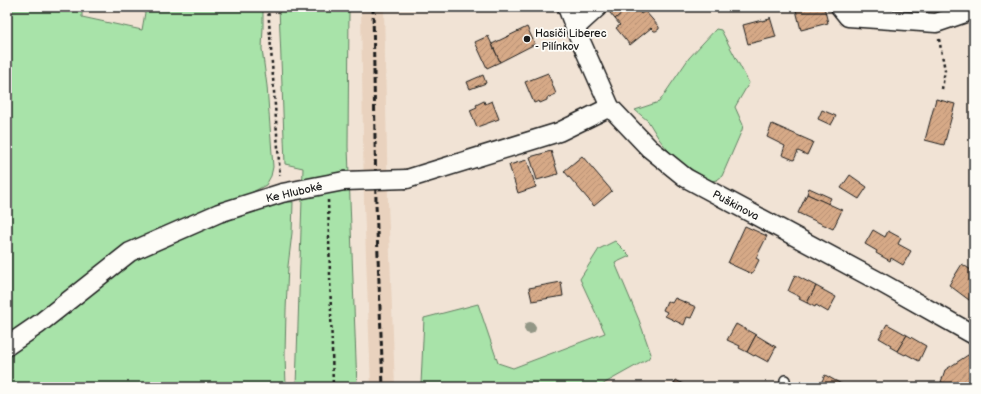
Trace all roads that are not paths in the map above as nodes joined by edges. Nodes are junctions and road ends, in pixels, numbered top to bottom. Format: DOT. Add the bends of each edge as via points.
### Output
graph roads {
  1 [pos="567,7"];
  2 [pos="598,7"];
  3 [pos="840,7"];
  4 [pos="974,10"];
  5 [pos="575,28"];
  6 [pos="610,107"];
  7 [pos="974,335"];
  8 [pos="7,346"];
  1 -- 5 [label="street, Puškinova"];
  2 -- 5 [label="street"];
  3 -- 4 [label="street" via="848,17 936,23"];
  5 -- 6 [label="street, Puškinova"];
  6 -- 7 [label="street, Puškinova" via="649,148 686,178"];
  6 -- 8 [label="street, Ke Hluboké, bridge" via="559,132 407,179 336,182 282,193 219,213 130,252"];
}
